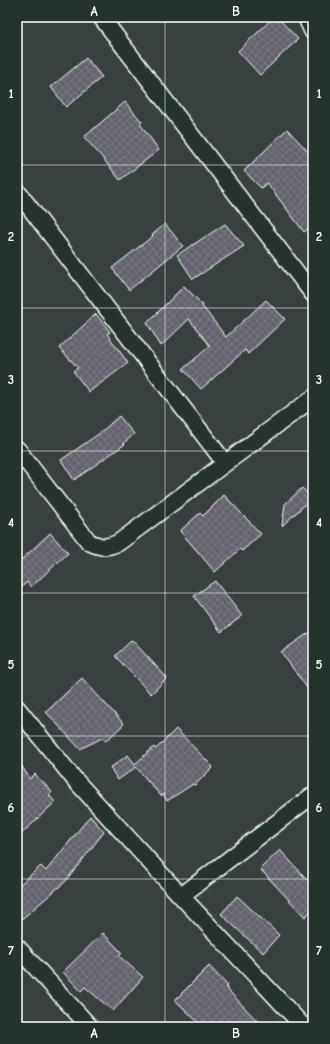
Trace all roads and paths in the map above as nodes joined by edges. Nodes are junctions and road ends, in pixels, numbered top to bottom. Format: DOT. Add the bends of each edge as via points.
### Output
graph roads {
  1 [pos="102,17"];
  2 [pos="306,17"];
  3 [pos="313,32"];
  4 [pos="17,191"];
  5 [pos="313,294"];
  6 [pos="313,398"];
  7 [pos="17,449"];
  8 [pos="225,463"];
  9 [pos="17,708"];
  10 [pos="313,795"];
  11 [pos="181,896"];
  12 [pos="17,947"];
  13 [pos="90,1027"];
  14 [pos="304,1027"];
  1 -- 5 [label="street"];
  2 -- 3 [label="street"];
  4 -- 8 [label="street"];
  6 -- 8 [label="street"];
  7 -- 8 [label="street" via="89,542 99,547 118,543"];
  9 -- 11 [label="street" via="75,780"];
  10 -- 11 [label="street"];
  11 -- 14 [label="street"];
  12 -- 13 [label="street"];
}
